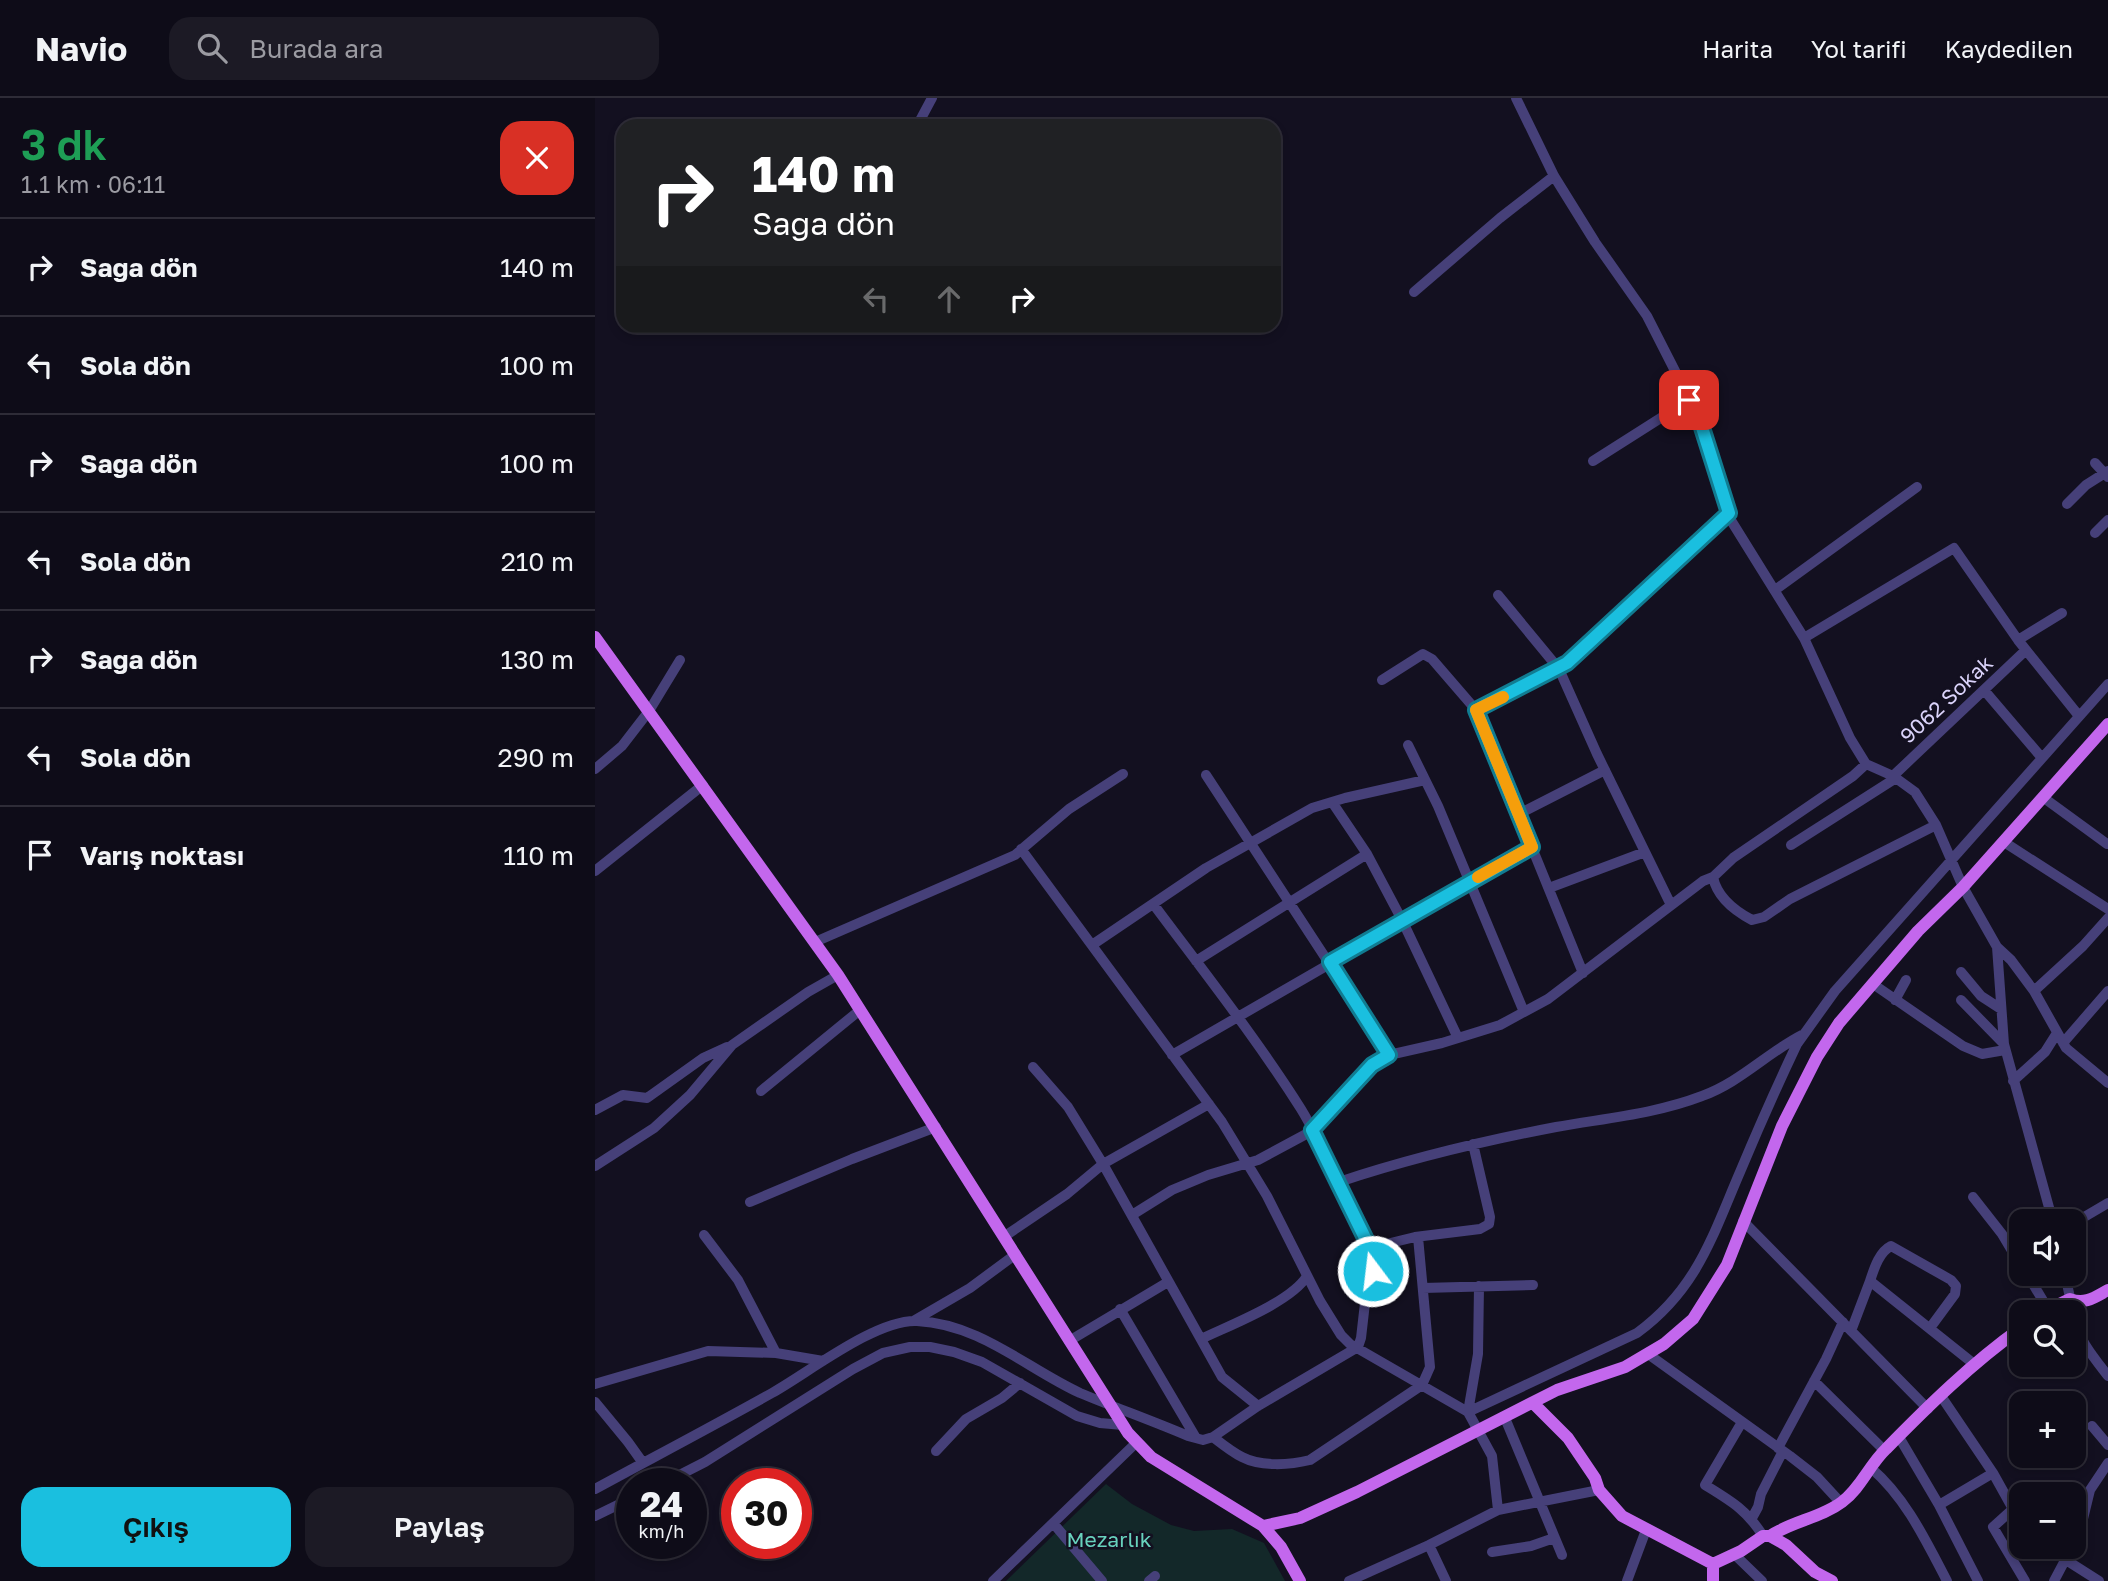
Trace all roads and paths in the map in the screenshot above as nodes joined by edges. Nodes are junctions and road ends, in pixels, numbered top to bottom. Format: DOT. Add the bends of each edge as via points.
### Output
graph roads {
  1 [pos="932,98"];
  2 [pos="1516,98"];
  3 [pos="921,119"];
  4 [pos="1554,176"];
  5 [pos="1414,292"];
  6 [pos="1689,400"];
  7 [pos="1593,461"];
  8 [pos="2095,463"];
  9 [pos="2107,474"];
  10 [pos="1917,487"];
  11 [pos="2067,504"];
  12 [pos="1729,513"];
  13 [pos="2108,520"];
  14 [pos="2095,533"];
  15 [pos="1775,590"];
  16 [pos="1498,595"];
  17 [pos="2062,613"];
  18 [pos="595,637"];
  19 [pos="1804,638"];
  20 [pos="2018,640"];
  21 [pos="2026,650"];
  22 [pos="680,660"];
  23 [pos="1559,669"];
  24 [pos="1382,680"];
  25 [pos="2108,684"];
  26 [pos="1984,690"];
  27 [pos="1476,710"];
  28 [pos="649,711"];
  29 [pos="2079,716"];
  30 [pos="2108,724"];
  31 [pos="1408,745"];
  32 [pos="2042,758"];
  33 [pos="1865,764"];
  34 [pos="595,769"];
  35 [pos="1605,769"];
  36 [pos="1123,774"];
  37 [pos="1206,775"];
  38 [pos="1894,777"];
  39 [pos="1425,780"];
  40 [pos="703,785"];
  41 [pos="2044,798"];
  42 [pos="1332,802"];
  43 [pos="1519,814"];
  44 [pos="1936,825"];
  45 [pos="2004,842"];
  46 [pos="1249,843"];
  47 [pos="2107,844"];
  48 [pos="1791,845"];
  49 [pos="1532,847"];
  50 [pos="1021,849"];
  51 [pos="1645,852"];
  52 [pos="1367,854"];
  53 [pos="1953,858"];
  54 [pos="595,871"];
  55 [pos="1713,877"];
  56 [pos="1470,882"];
  57 [pos="1963,887"];
  58 [pos="1549,888"];
  59 [pos="1289,901"];
  60 [pos="1154,905"];
  61 [pos="1671,905"];
  62 [pos="2108,909"];
  63 [pos="2108,918"];
  64 [pos="1402,920"];
  65 [pos="815,942"];
  66 [pos="1092,945"];
  67 [pos="1997,947"];
  68 [pos="1196,961"];
  69 [pos="1330,962"];
  70 [pos="1961,972"];
  71 [pos="1583,973"];
  72 [pos="838,975"];
  73 [pos="1906,980"];
  74 [pos="1873,984"];
  75 [pos="2108,990"];
  76 [pos="2034,991"];
  77 [pos="1895,1000"];
  78 [pos="1961,1000"];
  79 [pos="2001,1009"];
  80 [pos="860,1010"];
  81 [pos="1524,1012"];
  82 [pos="1237,1017"];
  83 [pos="1803,1035"];
  84 [pos="1458,1038"];
  85 [pos="2060,1038"];
  86 [pos="732,1045"];
  87 [pos="2005,1047"];
  88 [pos="1172,1055"];
  89 [pos="1389,1055"];
  90 [pos="1033,1067"];
  91 [pos="2013,1081"];
  92 [pos="2108,1083"];
  93 [pos="761,1091"];
  94 [pos="1209,1104"];
  95 [pos="595,1110"];
  96 [pos="936,1127"];
  97 [pos="1312,1130"];
  98 [pos="1473,1144"];
  99 [pos="1248,1162"];
  100 [pos="1103,1164"];
  101 [pos="595,1166"];
  102 [pos="1339,1182"];
  103 [pos="1973,1197"];
  104 [pos="750,1202"];
  105 [pos="2108,1203"];
  106 [pos="2049,1209"];
  107 [pos="1132,1215"];
  108 [pos="2086,1216"];
  109 [pos="1743,1221"];
  110 [pos="704,1235"];
  111 [pos="1005,1236"];
  112 [pos="1418,1237"];
  113 [pos="2009,1246"];
  114 [pos="1370,1248"];
  115 [pos="1016,1254"];
  116 [pos="1307,1276"];
  117 [pos="1870,1281"];
  118 [pos="1168,1282"];
  119 [pos="1533,1285"];
  120 [pos="1479,1286"];
  121 [pos="2067,1286"];
  122 [pos="1423,1288"];
  123 [pos="2108,1290"];
  124 [pos="2070,1299"];
  125 [pos="1120,1309"];
  126 [pos="915,1320"];
  127 [pos="1847,1327"];
  128 [pos="1930,1328"];
  129 [pos="2009,1337"];
  130 [pos="1201,1339"];
  131 [pos="1069,1341"];
  132 [pos="2086,1344"];
  133 [pos="1358,1347"];
  134 [pos="776,1353"];
  135 [pos="1648,1354"];
  136 [pos="823,1361"];
  137 [pos="1974,1364"];
  138 [pos="2108,1376"];
  139 [pos="1814,1381"];
  140 [pos="1020,1383"];
  141 [pos="595,1384"];
  142 [pos="1422,1385"];
  143 [pos="1941,1396"];
  144 [pos="595,1402"];
  145 [pos="1108,1403"];
  146 [pos="1533,1403"];
  147 [pos="1258,1406"];
  148 [pos="1928,1409"];
  149 [pos="1468,1412"];
  150 [pos="1504,1418"];
  151 [pos="1742,1422"];
  152 [pos="1123,1425"];
  153 [pos="2092,1426"];
  154 [pos="1479,1431"];
  155 [pos="1213,1437"];
  156 [pos="1899,1437"];
  157 [pos="1196,1438"];
  158 [pos="1137,1441"];
  159 [pos="2108,1445"];
  160 [pos="1781,1449"];
  161 [pos="1884,1450"];
  162 [pos="936,1451"];
  163 [pos="643,1463"];
  164 [pos="2108,1464"];
  165 [pos="693,1468"];
  166 [pos="1871,1468"];
  167 [pos="1993,1473"];
  168 [pos="595,1489"];
  169 [pos="1599,1490"];
  170 [pos="1539,1500"];
  171 [pos="1841,1503"];
  172 [pos="1939,1505"];
  173 [pos="616,1506"];
  174 [pos="2086,1506"];
  175 [pos="1498,1510"];
  176 [pos="595,1516"];
  177 [pos="1752,1518"];
  178 [pos="1053,1522"];
  179 [pos="1263,1526"];
  180 [pos="1646,1530"];
  181 [pos="1766,1536"];
  182 [pos="1554,1538"];
  183 [pos="1429,1545"];
  184 [pos="1492,1552"];
  185 [pos="1562,1555"];
  186 [pos="1734,1555"];
  187 [pos="2066,1560"];
  188 [pos="1713,1564"];
  189 [pos="993,1581"];
  190 [pos="1102,1581"];
  191 [pos="1300,1581"];
  192 [pos="1349,1581"];
  193 [pos="1446,1581"];
  194 [pos="1627,1581"];
  195 [pos="1713,1581"];
  196 [pos="1762,1581"];
  197 [pos="1832,1581"];
  198 [pos="1947,1581"];
  199 [pos="1978,1581"];
  200 [pos="2025,1581"];
  201 [pos="2055,1581"];
  202 [pos="2099,1581"];
  1 -- 3 [label="street"];
  2 -- 4 [label="street"];
  4 -- 5 [label="street"];
  4 -- 6 [label="street" via="1647,316"];
  6 -- 7 [label="street"];
  6 -- 12 [label="street"];
  8 -- 9 [label="street"];
  9 -- 11 [label="street" via="2086,485"];
  10 -- 15 [label="street"];
  12 -- 15 [label="street"];
  12 -- 23 [label="street"];
  13 -- 14 [label="street"];
  15 -- 19 [label="street"];
  16 -- 23 [label="street"];
  17 -- 20 [label="street"];
  18 -- 28 [label="main road"];
  19 -- 20 [label="street" via="1954,548"];
  19 -- 33 [label="street"];
  20 -- 21 [label="street"];
  21 -- 26 [label="street, 9062 Sokak"];
  21 -- 29 [label="street"];
  22 -- 28 [label="street"];
  23 -- 27 [label="street"];
  23 -- 35 [label="street"];
  24 -- 27 [label="street" via="1423,654"];
  25 -- 29 [label="street"];
  26 -- 32 [label="street"];
  26 -- 38 [label="street, 9062 Sokak"];
  27 -- 43 [label="street"];
  28 -- 34 [label="street" via="622,746"];
  28 -- 40 [label="main road"];
  29 -- 32 [label="street"];
  30 -- 41 [label="main road"];
  31 -- 39 [label="street"];
  32 -- 53 [label="street"];
  33 -- 38 [label="street"];
  33 -- 55 [label="street"];
  35 -- 43 [label="street"];
  35 -- 51 [label="street"];
  36 -- 50 [label="street" via="1069,809"];
  37 -- 46 [label="street"];
  38 -- 44 [label="street" via="1915,792"];
  38 -- 48 [label="street, 9062 Sokak"];
  39 -- 42 [label="street"];
  39 -- 56 [label="street"];
  40 -- 54 [label="street"];
  40 -- 65 [label="main road"];
  41 -- 45 [label="main road"];
  41 -- 47 [label="street"];
  42 -- 46 [label="street"];
  42 -- 52 [label="street"];
  43 -- 49 [label="street"];
  44 -- 53 [label="street"];
  44 -- 55 [label="street" via="1752,920 1736,912"];
  45 -- 57 [label="main road"];
  45 -- 62 [label="street"];
  46 -- 59 [label="street"];
  46 -- 60 [label="street"];
  49 -- 56 [label="street"];
  49 -- 58 [label="street"];
  50 -- 65 [label="street"];
  50 -- 66 [label="street"];
  51 -- 58 [label="street"];
  51 -- 61 [label="street"];
  52 -- 59 [label="street"];
  52 -- 64 [label="street"];
  53 -- 57 [label="street"];
  53 -- 83 [label="street" via="1835,991"];
  55 -- 61 [label="street"];
  56 -- 64 [label="street"];
  56 -- 81 [label="street"];
  57 -- 67 [label="street"];
  57 -- 74 [label="main road"];
  58 -- 71 [label="street"];
  59 -- 68 [label="street"];
  59 -- 69 [label="street"];
  60 -- 66 [label="street"];
  60 -- 68 [label="street"];
  61 -- 71 [label="street"];
  63 -- 76 [label="street"];
  64 -- 69 [label="street"];
  64 -- 84 [label="street"];
  65 -- 72 [label="main road"];
  66 -- 88 [label="street"];
  67 -- 76 [label="street"];
  67 -- 79 [label="street"];
  68 -- 82 [label="street"];
  69 -- 82 [label="street"];
  69 -- 89 [label="street"];
  70 -- 79 [label="street" via="1981,996"];
  71 -- 81 [label="street"];
  72 -- 80 [label="main road"];
  72 -- 86 [label="street"];
  73 -- 77 [label="street"];
  74 -- 77 [label="street"];
  74 -- 109 [label="main road" via="1839,1023 1818,1058 1782,1126"];
  75 -- 85 [label="street"];
  76 -- 85 [label="street"];
  77 -- 87 [label="street" via="1963,1046 1982,1054"];
  78 -- 87 [label="street"];
  79 -- 87 [label="street"];
  80 -- 93 [label="street"];
  80 -- 96 [label="main road"];
  81 -- 84 [label="street"];
  82 -- 88 [label="street"];
  82 -- 97 [label="street"];
  83 -- 98 [label="street" via="1705,1096 1660,1110"];
  83 -- 149 [label="street" via="1711,1240 1692,1277 1672,1302 1637,1333"];
  84 -- 89 [label="street"];
  85 -- 91 [label="street"];
  85 -- 92 [label="street"];
  86 -- 95 [label="street" via="703,1058 647,1098 623,1095"];
  86 -- 101 [label="street" via="690,1095 654,1128"];
  87 -- 91 [label="street"];
  88 -- 94 [label="street"];
  89 -- 97 [label="street" via="1372,1065"];
  90 -- 100 [label="street" via="1079,1114"];
  91 -- 106 [label="street"];
  94 -- 99 [label="street"];
  94 -- 100 [label="street"];
  96 -- 104 [label="street"];
  96 -- 111 [label="main road"];
  97 -- 99 [label="street"];
  97 -- 102 [label="street"];
  98 -- 102 [label="street"];
  98 -- 112 [label="street" via="1489,1224"];
  99 -- 107 [label="street" via="1172,1190"];
  99 -- 116 [label="street"];
  100 -- 107 [label="street"];
  100 -- 111 [label="street"];
  102 -- 114 [label="street"];
  103 -- 113 [label="street"];
  105 -- 108 [label="street"];
  107 -- 118 [label="street"];
  109 -- 127 [label="street"];
  109 -- 135 [label="main road" via="1727,1265 1693,1319"];
  110 -- 134 [label="street" via="738,1280"];
  111 -- 115 [label="main road"];
  112 -- 114 [label="street"];
  112 -- 122 [label="street"];
  114 -- 133 [label="street" via="1375,1261"];
  115 -- 126 [label="street" via="970,1289"];
  115 -- 131 [label="main road"];
  116 -- 130 [label="street" via="1301,1285 1262,1310"];
  116 -- 133 [label="street" via="1341,1335"];
  117 -- 127 [label="street"];
  117 -- 128 [label="street"];
  117 -- 128 [label="street" via="1891,1246 1951,1280 1955,1294"];
  118 -- 125 [label="street"];
  118 -- 130 [label="street"];
  119 -- 120 [label="street"];
  120 -- 122 [label="street"];
  120 -- 149 [label="street" via="1478,1354"];
  121 -- 124 [label="street"];
  122 -- 142 [label="street" via="1430,1367"];
  123 -- 124 [label="main road" via="2088,1301"];
  125 -- 131 [label="street"];
  125 -- 157 [label="street"];
  126 -- 136 [label="street" via="870,1334"];
  126 -- 145 [label="street" via="982,1338 1079,1392"];
  127 -- 139 [label="street"];
  127 -- 148 [label="street"];
  128 -- 137 [label="street"];
  129 -- 137 [label="main road"];
  130 -- 147 [label="street" via="1222,1377"];
  131 -- 145 [label="main road"];
  132 -- 138 [label="street"];
  133 -- 142 [label="street"];
  133 -- 147 [label="street"];
  134 -- 136 [label="street"];
  134 -- 141 [label="street" via="708,1351"];
  135 -- 146 [label="main road"];
  135 -- 151 [label="street"];
  136 -- 163 [label="street"];
  137 -- 143 [label="main road"];
  139 -- 160 [label="street"];
  139 -- 161 [label="street"];
  140 -- 152 [label="street" via="1077,1416"];
  140 -- 162 [label="street" via="966,1419"];
  140 -- 165 [label="street" via="954,1352 910,1347 883,1353"];
  142 -- 149 [label="street"];
  142 -- 155 [label="street" via="1310,1460 1294,1464 1254,1462"];
  143 -- 148 [label="main road"];
  143 -- 167 [label="street"];
  144 -- 163 [label="street"];
  145 -- 152 [label="main road"];
  145 -- 157 [label="street"];
  146 -- 150 [label="main road"];
  146 -- 169 [label="main road" via="1568,1438"];
  147 -- 155 [label="street"];
  148 -- 156 [label="main road"];
  149 -- 154 [label="street"];
  150 -- 154 [label="main road"];
  150 -- 170 [label="street"];
  151 -- 160 [label="street"];
  151 -- 177 [label="street" via="1705,1485"];
  152 -- 158 [label="main road"];
  153 -- 159 [label="street"];
  154 -- 175 [label="street" via="1492,1456"];
  154 -- 179 [label="main road" via="1300,1518"];
  155 -- 157 [label="street"];
  156 -- 161 [label="main road"];
  156 -- 172 [label="street"];
  158 -- 178 [label="street"];
  158 -- 179 [label="main road" via="1151,1457"];
  160 -- 171 [label="street"];
  160 -- 177 [label="street"];
  161 -- 166 [label="main road"];
  163 -- 168 [label="street"];
  164 -- 174 [label="street" via="2090,1490"];
  166 -- 171 [label="main road"];
  166 -- 198 [label="street" via="1910,1514"];
  167 -- 172 [label="street"];
  167 -- 200 [label="street" via="2013,1509 1993,1527"];
  169 -- 170 [label="street"];
  169 -- 180 [label="main road" via="1622,1516"];
  170 -- 175 [label="street"];
  170 -- 182 [label="street"];
  171 -- 181 [label="main road"];
  172 -- 199 [label="street"];
  173 -- 176 [label="street"];
  175 -- 183 [label="street"];
  177 -- 181 [label="street"];
  178 -- 189 [label="street"];
  178 -- 190 [label="street"];
  179 -- 191 [label="main road"];
  180 -- 188 [label="main road"];
  180 -- 194 [label="street"];
  181 -- 186 [label="main road"];
  181 -- 197 [label="main road" via="1786,1545"];
  182 -- 184 [label="street"];
  182 -- 185 [label="street"];
  183 -- 192 [label="street"];
  183 -- 193 [label="street"];
  186 -- 188 [label="main road"];
  186 -- 196 [label="street"];
  187 -- 201 [label="street"];
  187 -- 202 [label="street"];
  188 -- 195 [label="main road"];
}
